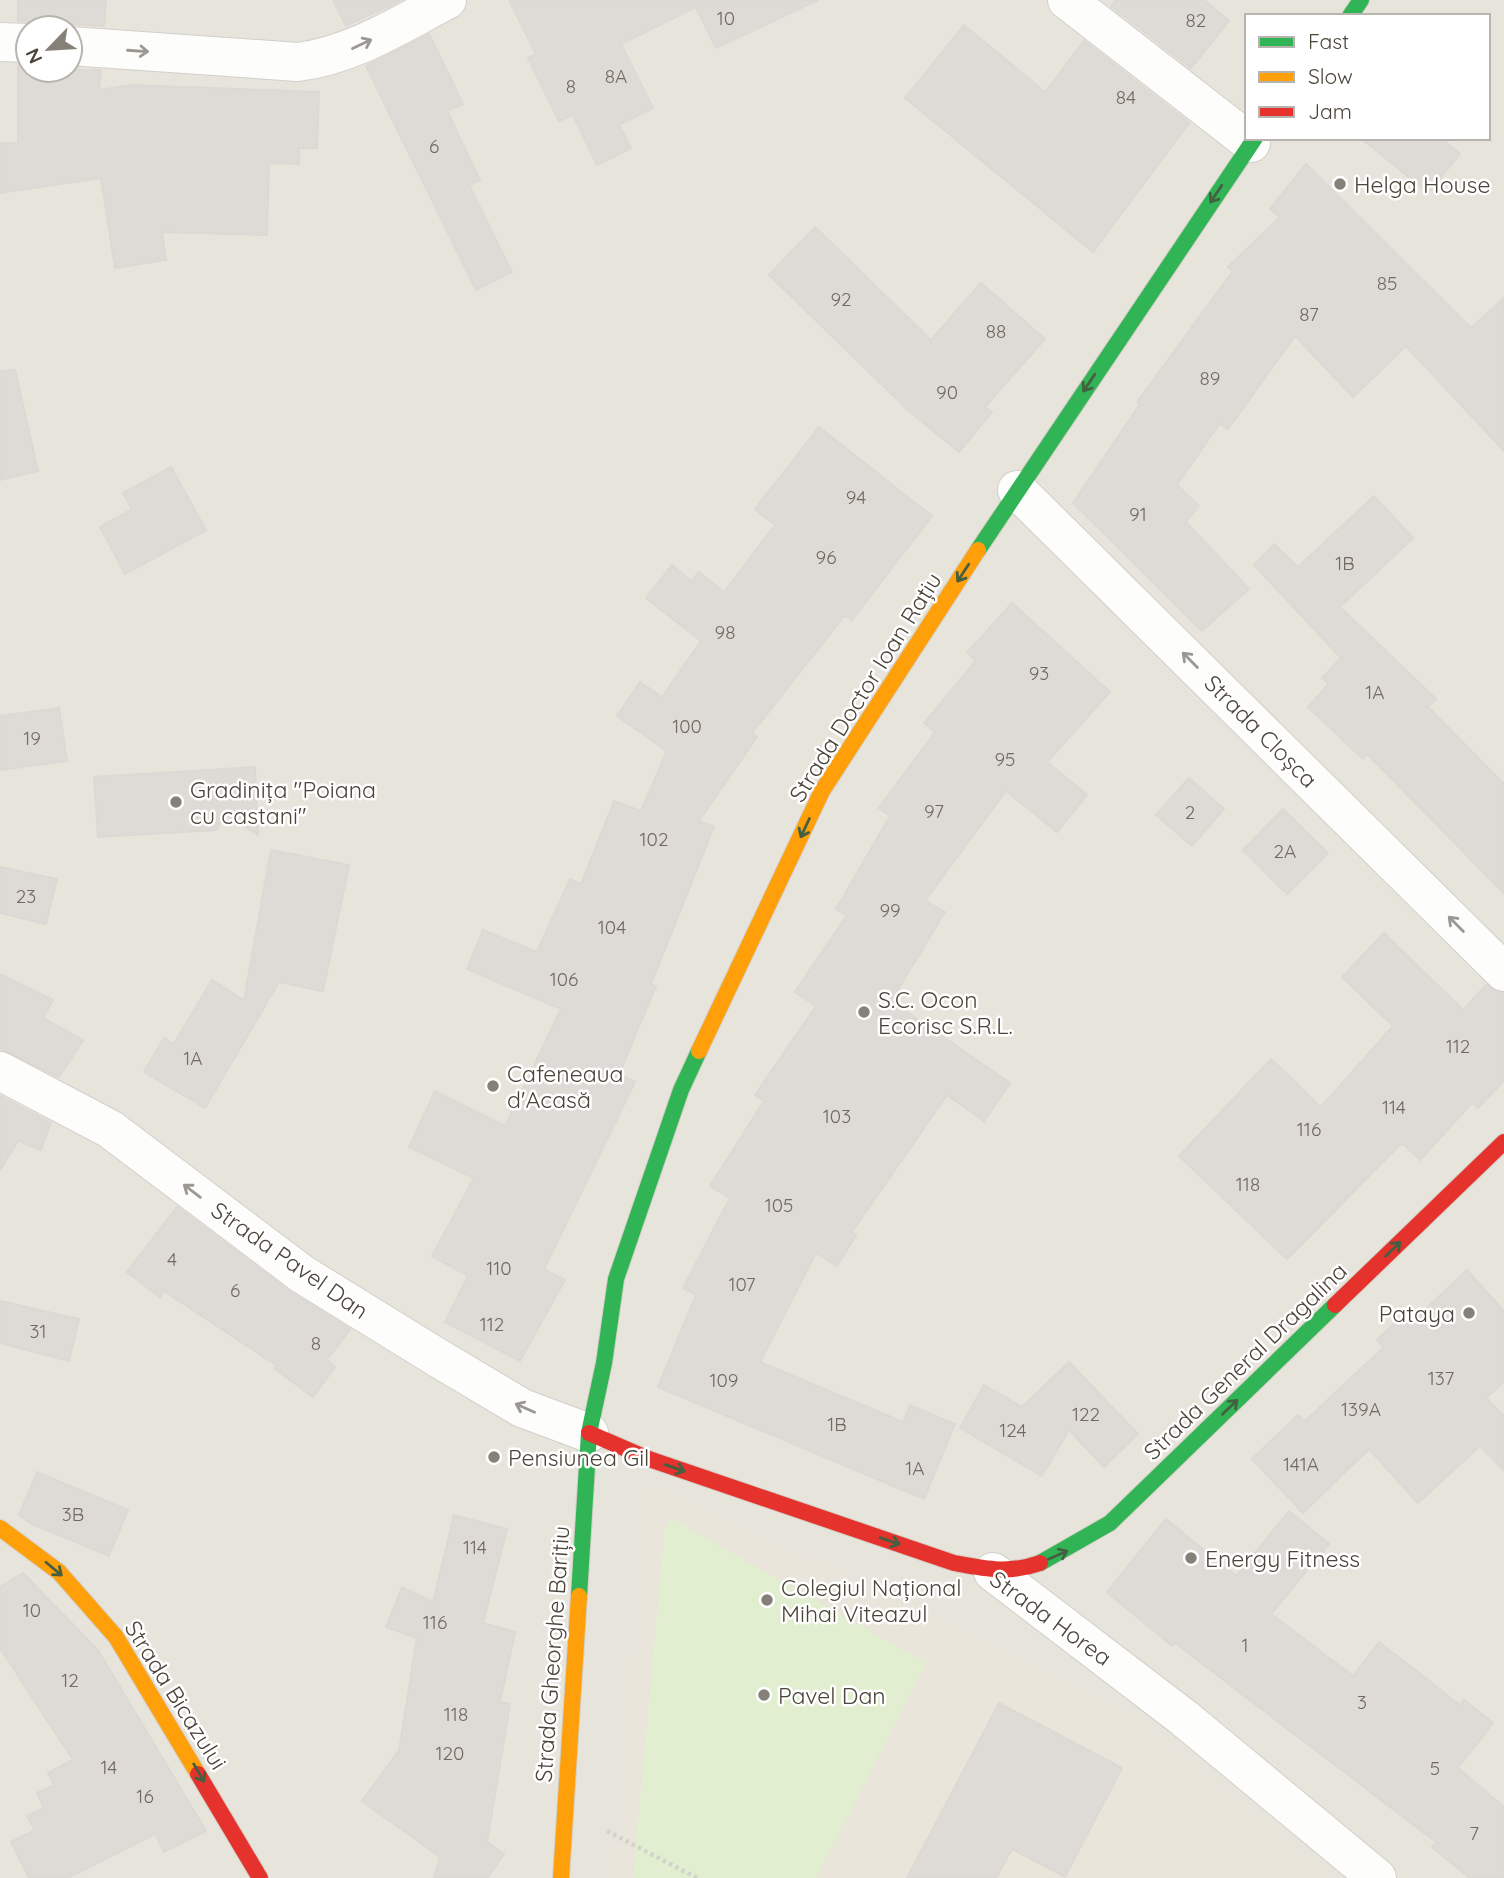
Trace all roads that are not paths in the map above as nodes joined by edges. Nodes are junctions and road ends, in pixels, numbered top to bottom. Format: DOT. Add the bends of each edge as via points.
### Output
graph roads {
  1 [pos="447,0"];
  2 [pos="1067,0"];
  3 [pos="84,47"];
  4 [pos="1245,134"];
  5 [pos="1253,140"];
  6 [pos="1017,490"];
  7 [pos="1504,972"];
  8 [pos="0,1072"];
  9 [pos="1504,1143"];
  10 [pos="589,1433"];
  11 [pos="0,1528"];
  12 [pos="993,1572"];
  13 [pos="260,1878"];
  14 [pos="561,1878"];
  15 [pos="1377,1878"];
  3 -- 1 [label="street, one-way" via="298,62 358,47"];
  2 -- 4 [label="street"];
  5 -- 6 [label="main road, Strada Doctor Ioan Rațiu, one-way"];
  7 -- 6 [label="street, Strada Cloșca, one-way"];
  6 -- 10 [label="main road, Strada Doctor Ioan Rațiu, one-way" via="822,791 684,1082 616,1279"];
  10 -- 8 [label="street, Strada Pavel Dan, one-way" via="522,1408 438,1359 302,1274 110,1129"];
  12 -- 9 [label="main road, Strada General Dragalina, one-way" via="1032,1566 1067,1551 1110,1523"];
  10 -- 12 [label="main road, Strada Horea, one-way" via="691,1473 954,1563"];
  10 -- 14 [label="main road, Strada Gheorghe Barițiu"];
  11 -- 13 [label="main road, Strada Bicazului, one-way" via="59,1572 116,1637"];
  12 -- 15 [label="street, Strada Horea" via="1184,1717"];
}
